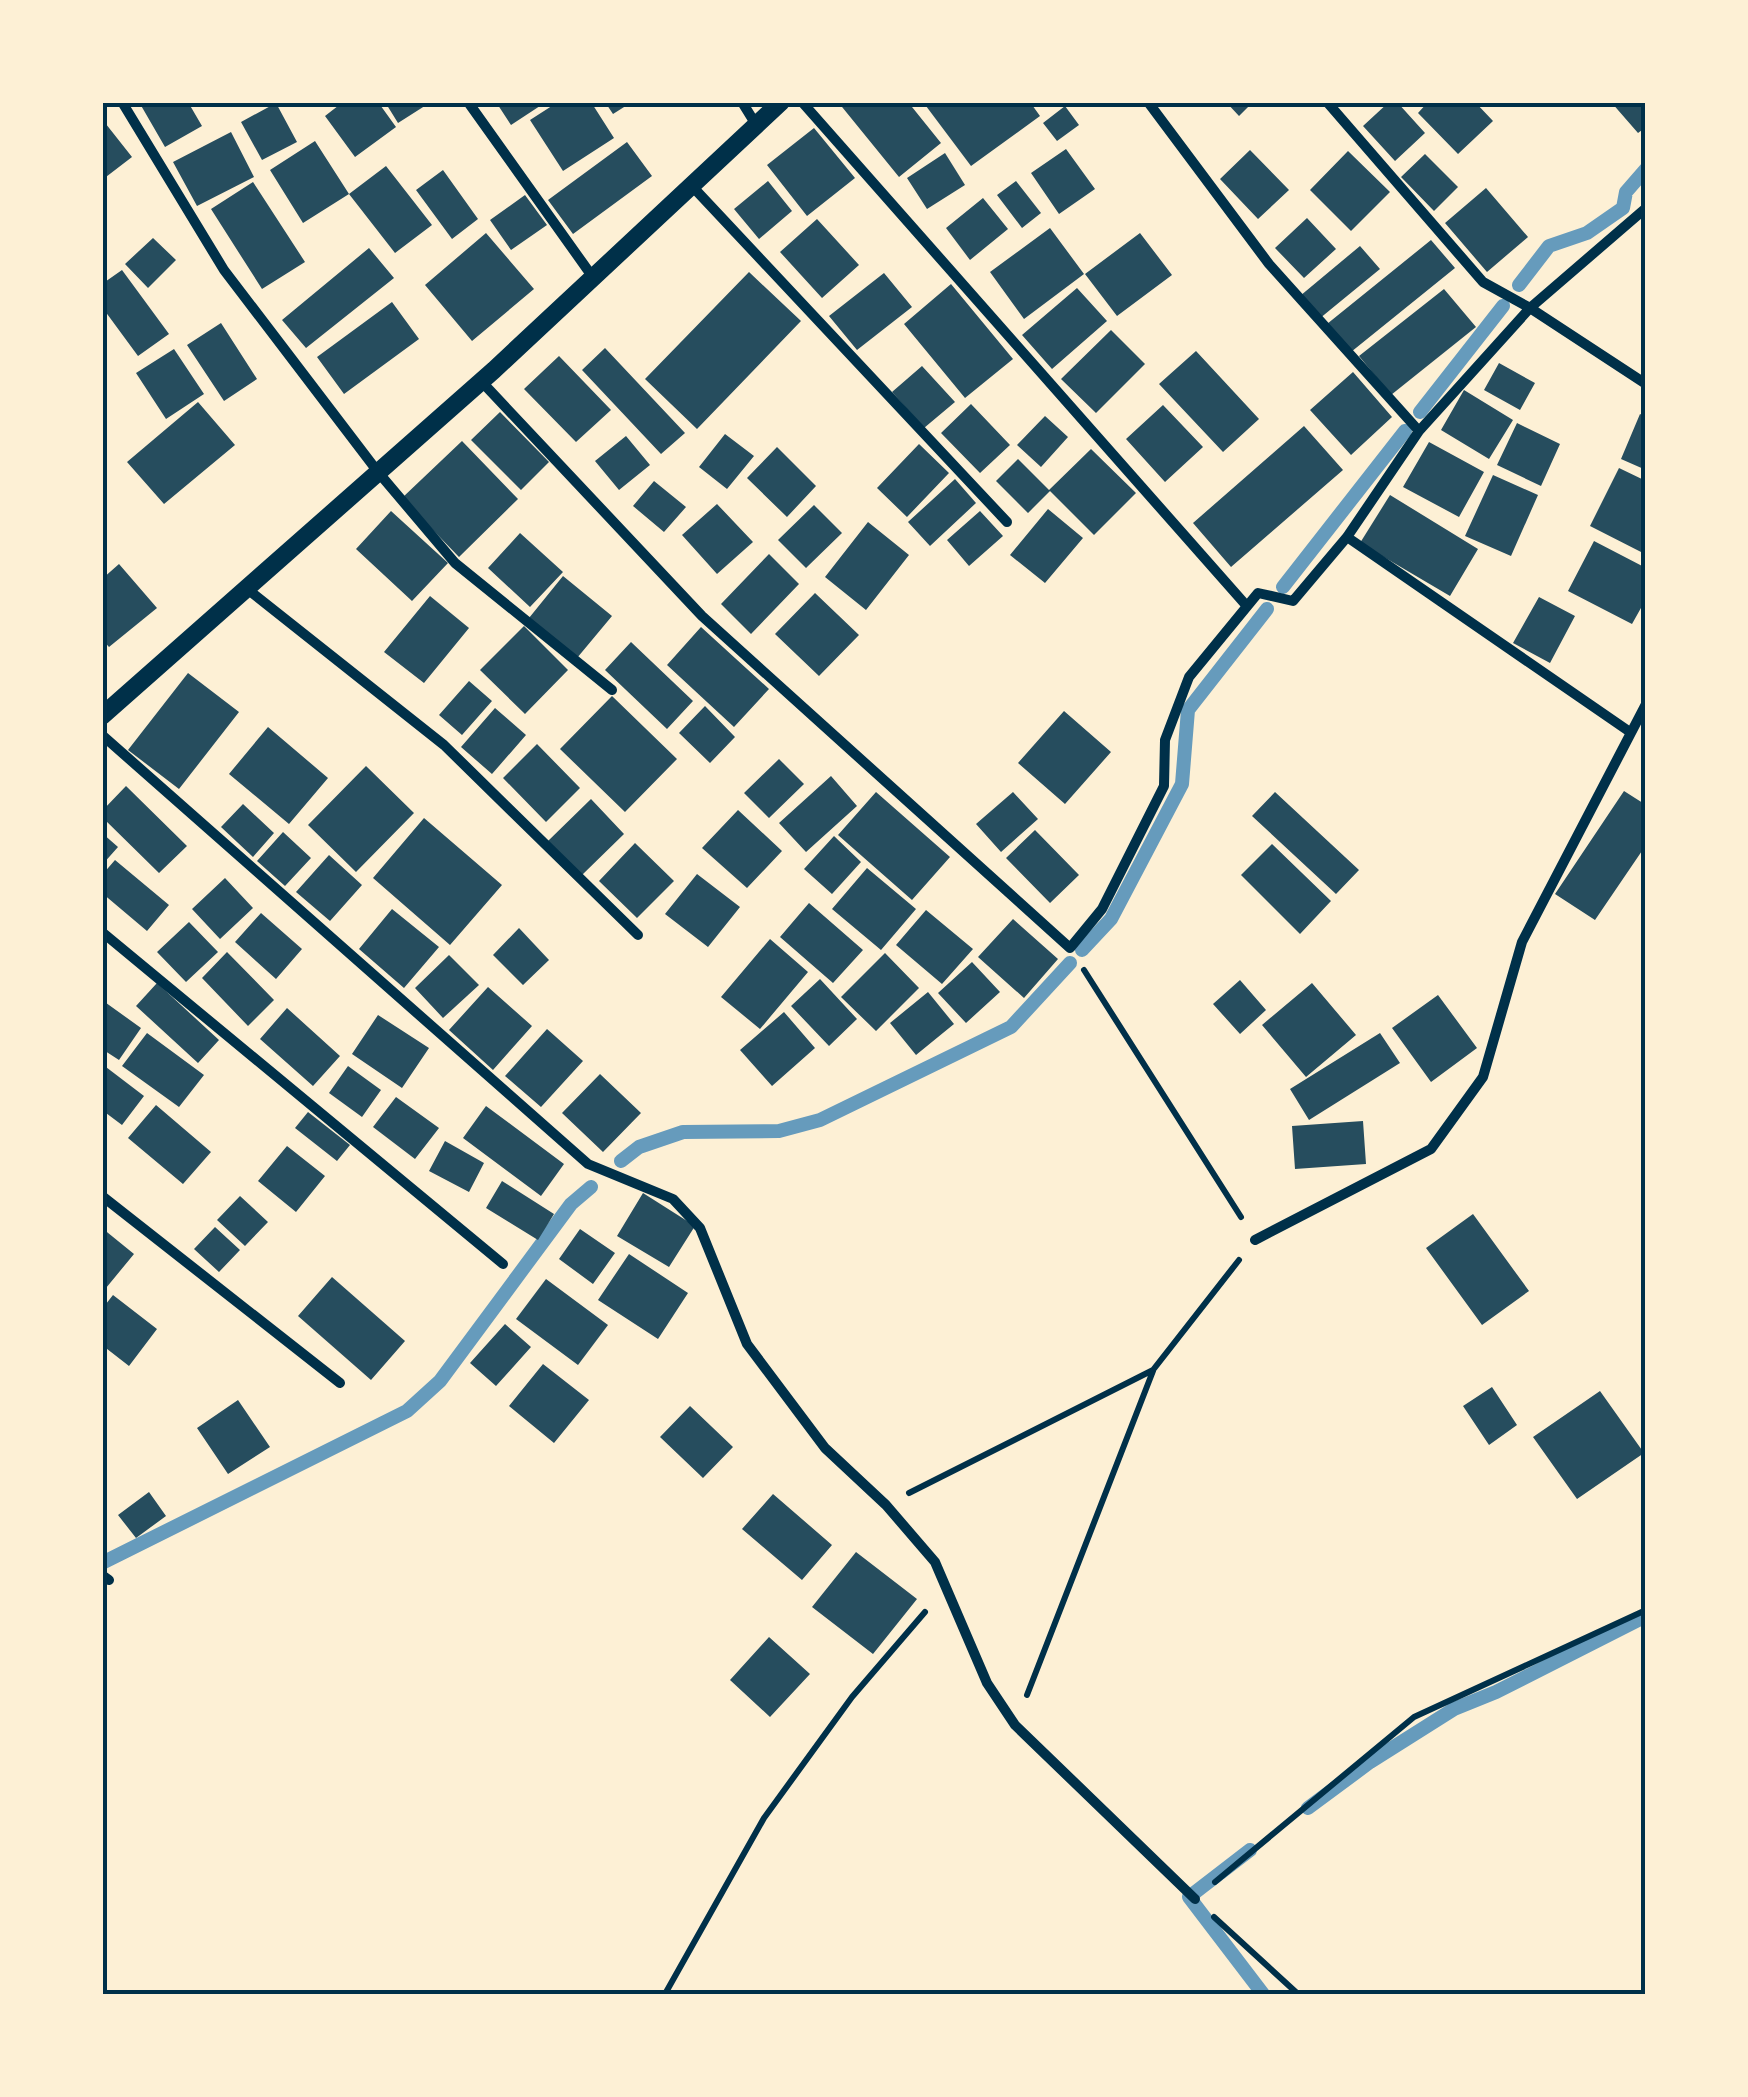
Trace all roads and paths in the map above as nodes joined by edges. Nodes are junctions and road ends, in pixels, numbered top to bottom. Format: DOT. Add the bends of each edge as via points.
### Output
graph roads {
  1 [pos="122,102"];
  2 [pos="468,102"];
  3 [pos="742,102"];
  4 [pos="780,102"];
  5 [pos="802,102"];
  6 [pos="1148,102"];
  7 [pos="1327,102"];
  8 [pos="755,123"];
  9 [pos="691,184"];
  10 [pos="1646,208"];
  11 [pos="592,276"];
  12 [pos="1530,308"];
  13 [pos="481,382"];
  14 [pos="1646,384"];
  15 [pos="1419,431"];
  16 [pos="378,472"];
  17 [pos="1007,522"];
  18 [pos="1346,537"];
  19 [pos="246,588"];
  20 [pos="1245,604"];
  21 [pos="612,690"];
  22 [pos="1646,704"];
  23 [pos="102,716"];
  24 [pos="1630,732"];
  25 [pos="102,735"];
  26 [pos="102,932"];
  27 [pos="638,934"];
  28 [pos="1070,948"];
  29 [pos="102,1196"];
  30 [pos="1255,1240"];
  31 [pos="503,1264"];
  32 [pos="1153,1370"];
  33 [pos="340,1384"];
  34 [pos="886,1505"];
  35 [pos="948,1586"];
  36 [pos="1646,1610"];
  37 [pos="1015,1725"];
  38 [pos="1194,1899"];
  39 [pos="664,1994"];
  40 [pos="1298,1994"];
  1 -- 16 [label="street" via="224,270"];
  2 -- 11 [label="street"];
  3 -- 8 [label="street"];
  4 -- 8 [label="street"];
  5 -- 20 [label="street"];
  6 -- 15 [label="street" via="1268,264"];
  7 -- 12 [label="street" via="1482,282"];
  8 -- 9 [label="street"];
  9 -- 11 [label="street"];
  9 -- 17 [label="street"];
  10 -- 12 [label="street"];
  11 -- 13 [label="street"];
  12 -- 14 [label="street"];
  12 -- 15 [label="street"];
  13 -- 16 [label="street"];
  13 -- 28 [label="street" via="702,616"];
  15 -- 18 [label="street"];
  16 -- 19 [label="street"];
  16 -- 21 [label="street" via="455,563"];
  18 -- 20 [label="street" via="1293,601 1258,593"];
  18 -- 24 [label="street"];
  19 -- 23 [label="street"];
  19 -- 27 [label="street" via="444,745"];
  20 -- 28 [label="street" via="1190,678 1165,740 1164,786 1102,909"];
  22 -- 24 [label="street"];
  24 -- 30 [label="street" via="1522,942 1482,1077 1431,1149"];
  25 -- 34 [label="street" via="588,1164 674,1199 700,1228 747,1344 825,1448"];
  26 -- 31 [label="street"];
  28 -- 30 [label="path"];
  29 -- 33 [label="street"];
  30 -- 32 [label="path"];
  32 -- 34 [label="path"];
  32 -- 37 [label="path"];
  34 -- 35 [label="street"];
  35 -- 37 [label="street" via="987,1683"];
  35 -- 39 [label="path" via="852,1697 764,1818"];
  36 -- 38 [label="path" via="1414,1717"];
  37 -- 38 [label="street"];
  38 -- 40 [label="path"];
}
